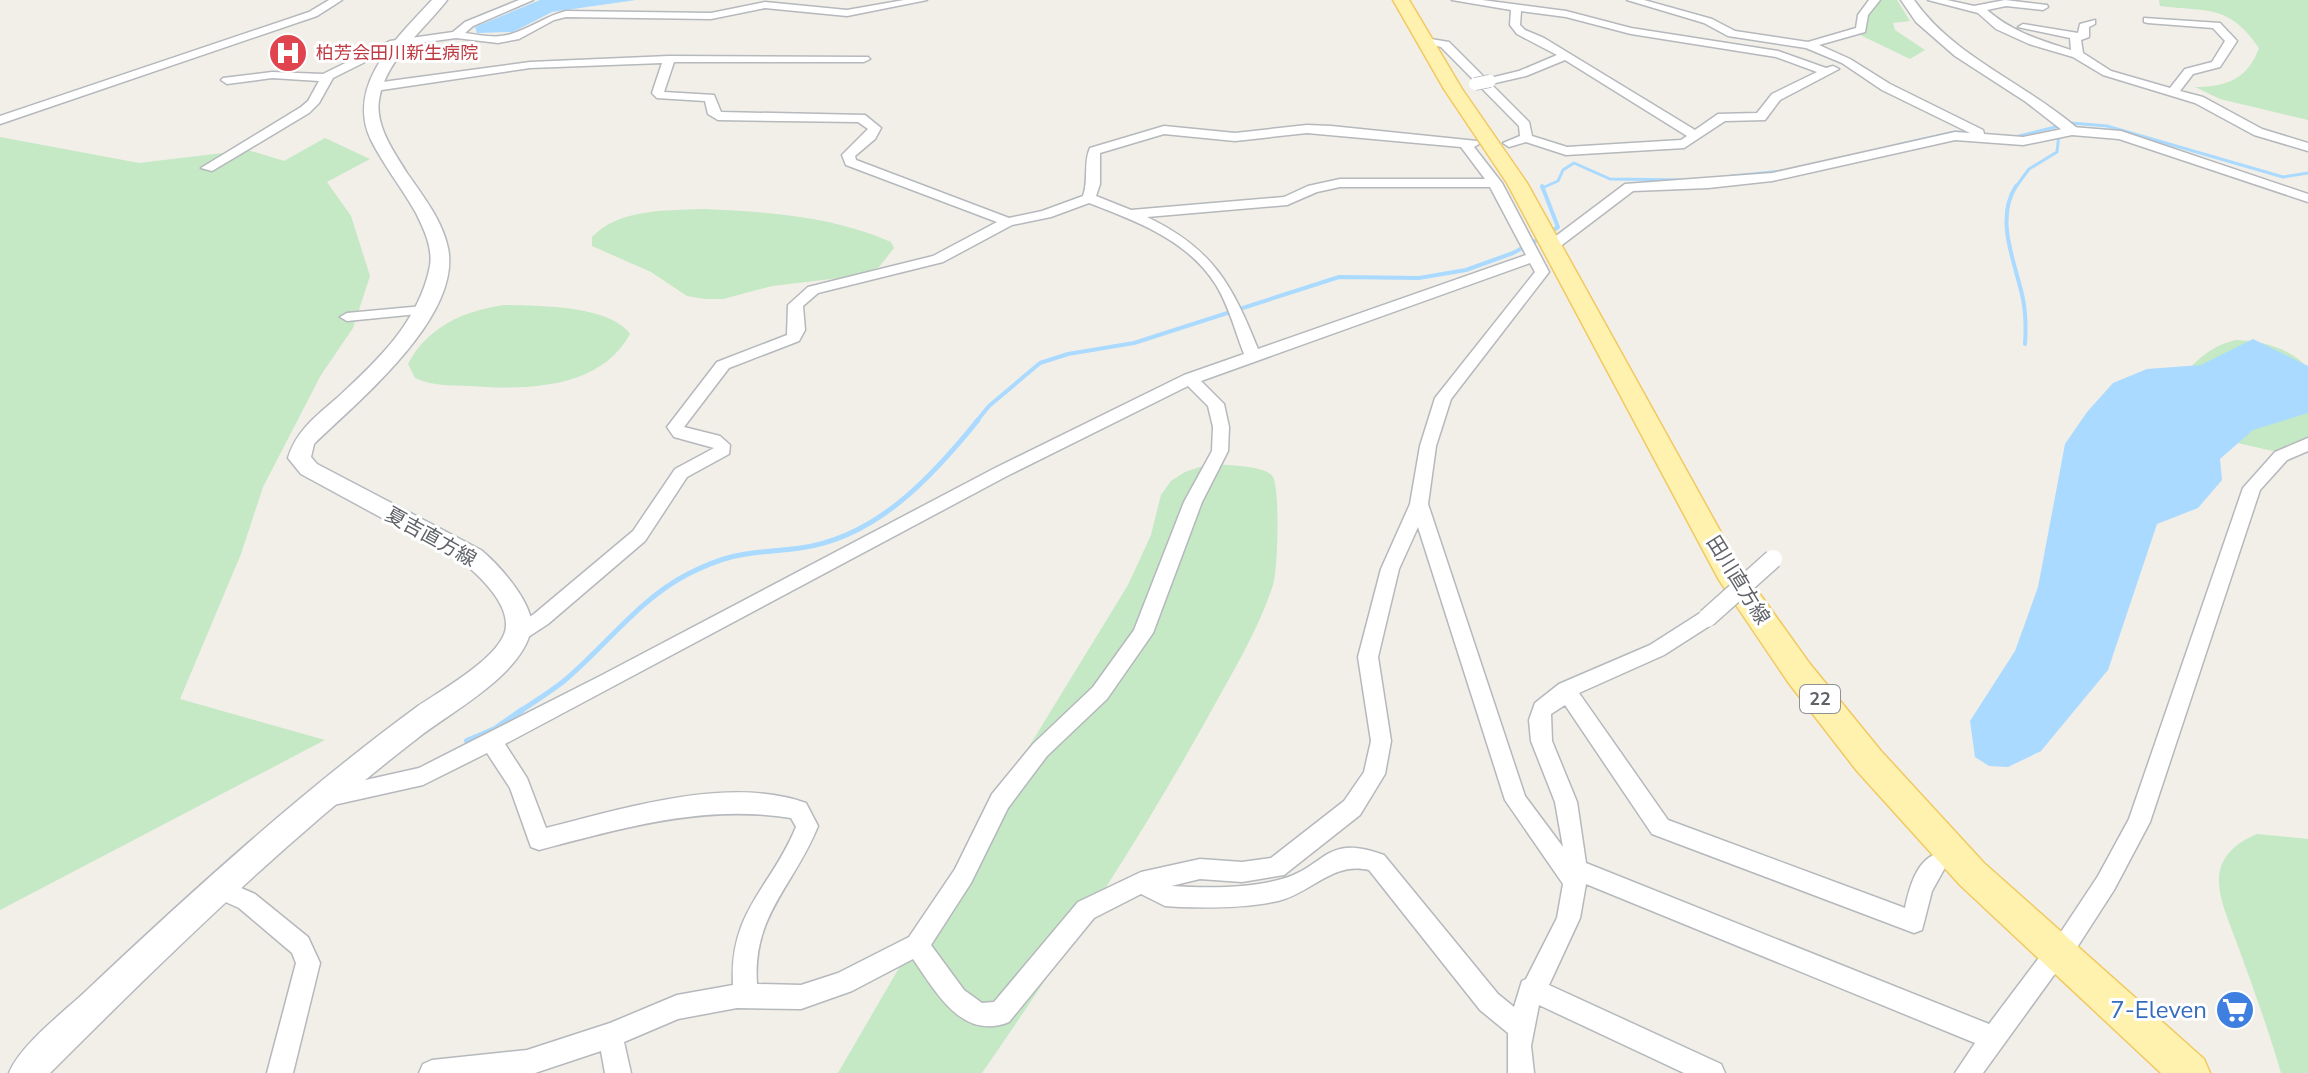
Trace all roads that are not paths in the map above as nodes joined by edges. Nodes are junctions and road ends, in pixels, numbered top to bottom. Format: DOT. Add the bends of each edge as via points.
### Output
graph roads {
  1 [pos="337,0"];
  2 [pos="440,0"];
  3 [pos="528,0"];
  4 [pos="922,0"];
  5 [pos="1390,0"];
  6 [pos="1401,0"];
  7 [pos="1457,0"];
  8 [pos="1632,0"];
  9 [pos="1875,0"];
  10 [pos="1907,0"];
  11 [pos="1933,0"];
  12 [pos="2043,7"];
  13 [pos="1516,8"];
  14 [pos="1974,9"];
  15 [pos="2148,20"];
  16 [pos="2091,22"];
  17 [pos="2023,27"];
  18 [pos="456,35"];
  19 [pos="2075,36"];
  20 [pos="2165,36"];
  21 [pos="2228,38"];
  22 [pos="407,39"];
  23 [pos="1425,41"];
  24 [pos="1808,45"];
  25 [pos="2077,55"];
  26 [pos="1563,57"];
  27 [pos="669,59"];
  28 [pos="864,59"];
  29 [pos="1846,61"];
  30 [pos="1827,72"];
  31 [pos="327,78"];
  32 [pos="227,80"];
  33 [pos="375,87"];
  34 [pos="1453,89"];
  35 [pos="2173,91"];
  36 [pos="0,120"];
  37 [pos="2068,127"];
  38 [pos="1694,135"];
  39 [pos="1526,138"];
  40 [pos="1989,138"];
  41 [pos="1509,143"];
  42 [pos="2308,147"];
  43 [pos="207,168"];
  44 [pos="2263,182"];
  45 [pos="1495,183"];
  46 [pos="2308,183"];
  47 [pos="1089,198"];
  48 [pos="2308,198"];
  49 [pos="1131,214"];
  50 [pos="1008,222"];
  51 [pos="1544,251"];
  52 [pos="423,310"];
  53 [pos="347,317"];
  54 [pos="1253,356"];
  55 [pos="1190,379"];
  56 [pos="2308,444"];
  57 [pos="1419,504"];
  58 [pos="1773,559"];
  59 [pos="515,636"];
  60 [pos="1566,690"];
  61 [pos="491,741"];
  62 [pos="318,799"];
  63 [pos="1936,864"];
  64 [pos="1574,875"];
  65 [pos="1141,882"];
  66 [pos="218,888"];
  67 [pos="917,945"];
  68 [pos="2052,961"];
  69 [pos="1531,989"];
  70 [pos="745,996"];
  71 [pos="1519,1026"];
  72 [pos="610,1035"];
  73 [pos="1994,1038"];
  74 [pos="26,1073"];
  75 [pos="280,1073"];
  76 [pos="432,1073"];
  77 [pos="618,1073"];
  78 [pos="1521,1073"];
  79 [pos="1712,1073"];
  80 [pos="1968,1073"];
  81 [pos="2164,1073"];
  82 [pos="2190,1073"];
  1 -- 36 [label="street" via="313,14"];
  2 -- 22 [label="main road"];
  3 -- 18 [label="street" via="469,24"];
  4 -- 18 [label="street" via="847,13 765,5 711,16 566,14 515,37"];
  5 -- 63 [label="main road, 田川直方線 / 22" via="1542,250 1717,585 1777,671"];
  6 -- 23 [label="main road, 田川直方線 / 22"];
  7 -- 13 [label="street"];
  8 -- 24 [label="street" via="1708,21 1732,34"];
  9 -- 24 [label="street" via="1863,15 1861,30"];
  10 -- 37 [label="street" via="1930,28"];
  11 -- 14 [label="street"];
  12 -- 14 [label="street" via="2006,3"];
  13 -- 26 [label="street" via="1517,29"];
  13 -- 30 [label="street" via="1778,54"];
  14 -- 25 [label="street" via="2033,42"];
  15 -- 21 [label="street" via="2216,25"];
  16 -- 19 [label="street" via="2084,26 2083,37"];
  17 -- 19 [label="street"];
  18 -- 22 [label="street"];
  19 -- 25 [label="street"];
  20 -- 21 [label="street" via="2162,33"];
  21 -- 35 [label="street" via="2230,46 2216,65 2189,71"];
  22 -- 31 [label="street"];
  22 -- 33 [label="main road"];
  23 -- 34 [label="main road, 田川直方線 / 22"];
  23 -- 39 [label="street" via="1445,44 1525,125"];
  24 -- 29 [label="street"];
  25 -- 35 [label="street" via="2107,73"];
  26 -- 34 [label="street, bridge" via="1522,74"];
  26 -- 38 [label="street"];
  27 -- 28 [label="street"];
  27 -- 33 [label="street" via="530,65"];
  27 -- 50 [label="street" via="661,95 710,98 718,116 861,118 875,128 848,155 851,162"];
  29 -- 30 [label="street"];
  29 -- 40 [label="street"];
  30 -- 38 [label="street" via="1776,97 1761,117 1722,117"];
  31 -- 32 [label="street" via="272,75"];
  31 -- 43 [label="street" via="305,110"];
  33 -- 52 [label="main road, 夏吉直方線" via="370,110 380,139 438,242 440,263"];
  34 -- 51 [label="main road, 田川直方線 / 22" via="1517,183"];
  35 -- 42 [label="street" via="2258,132"];
  37 -- 40 [label="street" via="2023,141"];
  37 -- 44 [label="street" via="2121,135"];
  38 -- 39 [label="street" via="1684,144 1566,151"];
  39 -- 41 [label="street"];
  40 -- 51 [label="street" via="1955,136 1772,177 1630,187"];
  44 -- 46 [label="street"];
  44 -- 48 [label="street"];
  45 -- 47 [label="street" via="1470,145 1331,130 1235,137 1164,130 1094,151 1096,178"];
  45 -- 49 [label="street" via="1340,183 1287,201"];
  45 -- 51 [label="street"];
  47 -- 49 [label="street"];
  47 -- 50 [label="street"];
  49 -- 54 [label="street" via="1171,233 1200,257 1222,283"];
  50 -- 59 [label="street" via="938,259 831,284 803,297 795,305 794,338 723,365 675,427 680,433 714,440 723,450 681,473 639,536"];
  51 -- 54 [label="street"];
  51 -- 57 [label="street" via="1542,272 1443,398 1428,446"];
  51 -- 68 [label="main road, 田川直方線 / 22" via="1729,572 1799,673 1869,761"];
  52 -- 53 [label="street"];
  52 -- 59 [label="main road, 夏吉直方線" via="398,352 304,441 299,458 322,477 472,556 494,575 512,606 519,626"];
  54 -- 55 [label="street"];
  55 -- 61 [label="street" via="1001,472"];
  55 -- 67 [label="street" via="1216,404 1220,451 1193,502 1143,633 1100,693 1040,750 1000,801 963,876"];
  56 -- 68 [label="street" via="2281,456 2252,488 2139,822 2106,883"];
  57 -- 64 [label="street" via="1516,800"];
  57 -- 65 [label="street" via="1390,569 1368,657 1381,741 1374,774 1352,808 1276,868 1200,869"];
  58 -- 60 [label="street, bridge" via="1682,637"];
  59 -- 62 [label="main road" via="492,669"];
  60 -- 63 [label="street" via="1660,827 1914,922 1921,888"];
  60 -- 64 [label="street" via="1542,709 1537,725 1562,790"];
  61 -- 62 [label="street" via="423,776"];
  61 -- 70 [label="street" via="519,784 539,840 699,804 774,804 798,810 807,826 799,850 757,913 745,948"];
  62 -- 66 [label="main road"];
  63 -- 68 [label="main road, 田川直方線 / 22"];
  64 -- 69 [label="street" via="1562,939"];
  64 -- 73 [label="street"];
  65 -- 67 [label="street" via="1086,910 1000,1013 979,1015 955,998"];
  65 -- 71 [label="street" via="1167,896 1253,894 1289,888 1338,858 1354,855 1376,862 1489,1002"];
  66 -- 74 [label="main road"];
  66 -- 75 [label="street" via="247,901 279,927 300,945 308,963"];
  67 -- 70 [label="street" via="843,983 801,997"];
  68 -- 73 [label="street"];
  68 -- 81 [label="main road, 田川直方線 / 22"];
  68 -- 82 [label="main road, 田川直方線 / 22"];
  69 -- 71 [label="street"];
  69 -- 79 [label="street"];
  70 -- 72 [label="street" via="677,1007"];
  71 -- 78 [label="street"];
  72 -- 76 [label="street" via="527,1063"];
  72 -- 77 [label="street"];
  73 -- 80 [label="street"];
}
